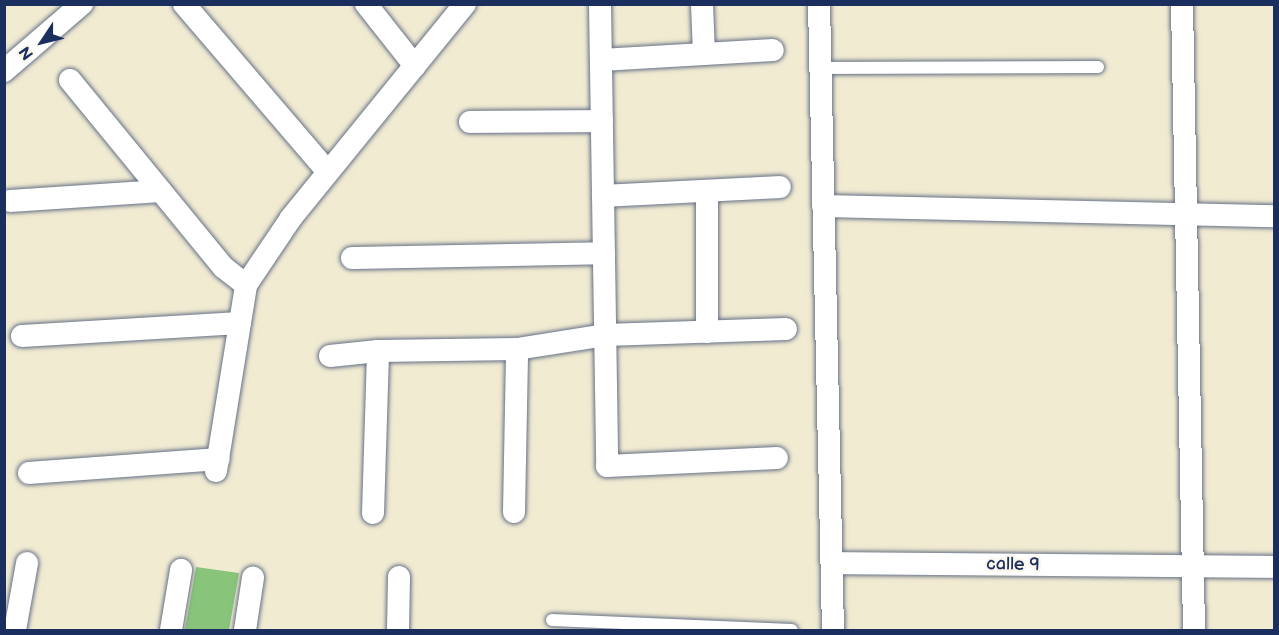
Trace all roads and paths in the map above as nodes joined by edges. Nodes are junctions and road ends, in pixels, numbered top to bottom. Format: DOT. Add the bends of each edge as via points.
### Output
graph roads {
  1 [pos="82,4"];
  2 [pos="184,4"];
  3 [pos="366,4"];
  4 [pos="465,4"];
  5 [pos="600,4"];
  6 [pos="702,4"];
  7 [pos="819,4"];
  8 [pos="1182,4"];
  9 [pos="773,50"];
  10 [pos="704,54"];
  11 [pos="601,60"];
  12 [pos="415,66"];
  13 [pos="820,68"];
  14 [pos="1098,68"];
  15 [pos="4,71"];
  16 [pos="70,80"];
  17 [pos="602,121"];
  18 [pos="470,122"];
  19 [pos="328,172"];
  20 [pos="780,187"];
  21 [pos="161,191"];
  22 [pos="707,191"];
  23 [pos="603,196"];
  24 [pos="10,201"];
  25 [pos="823,206"];
  26 [pos="1188,214"];
  27 [pos="1275,216"];
  28 [pos="604,253"];
  29 [pos="352,258"];
  30 [pos="246,285"];
  31 [pos="240,323"];
  32 [pos="786,329"];
  33 [pos="707,332"];
  34 [pos="605,335"];
  35 [pos="22,336"];
  36 [pos="517,350"];
  37 [pos="378,351"];
  38 [pos="330,356"];
  39 [pos="777,458"];
  40 [pos="29,473"];
  41 [pos="514,512"];
  42 [pos="373,513"];
  43 [pos="832,562"];
  44 [pos="27,563"];
  45 [pos="1275,567"];
  46 [pos="1194,568"];
  47 [pos="181,570"];
  48 [pos="399,577"];
  49 [pos="253,578"];
  50 [pos="552,620"];
  51 [pos="15,630"];
  52 [pos="171,630"];
  53 [pos="245,630"];
  54 [pos="398,630"];
  55 [pos="792,630"];
  56 [pos="833,630"];
  57 [pos="1194,630"];
  1 -- 15 [label="street"];
  2 -- 19 [label="street"];
  3 -- 12 [label="street"];
  4 -- 12 [label="street"];
  5 -- 11 [label="street"];
  6 -- 10 [label="street"];
  7 -- 13 [label="street"];
  8 -- 26 [label="street"];
  9 -- 10 [label="street"];
  10 -- 11 [label="street"];
  11 -- 17 [label="street"];
  12 -- 19 [label="street"];
  13 -- 14 [label="lane"];
  13 -- 25 [label="street"];
  16 -- 21 [label="street"];
  17 -- 18 [label="street"];
  17 -- 23 [label="street"];
  19 -- 30 [label="street"];
  20 -- 22 [label="street"];
  21 -- 24 [label="street"];
  21 -- 30 [label="street" via="223,267"];
  22 -- 23 [label="street"];
  22 -- 33 [label="street"];
  23 -- 28 [label="street"];
  25 -- 26 [label="street"];
  25 -- 43 [label="street"];
  26 -- 27 [label="street"];
  26 -- 46 [label="street"];
  28 -- 29 [label="street"];
  28 -- 34 [label="street"];
  30 -- 31 [label="street"];
  31 -- 35 [label="street"];
  31 -- 40 [label="street" via="217,465"];
  32 -- 33 [label="street"];
  33 -- 34 [label="street"];
  34 -- 36 [label="street"];
  34 -- 39 [label="street" via="607,466"];
  36 -- 37 [label="street"];
  36 -- 41 [label="street"];
  37 -- 38 [label="street"];
  37 -- 42 [label="street"];
  43 -- 46 [label="street, calle 9"];
  43 -- 56 [label="street"];
  44 -- 51 [label="street"];
  45 -- 46 [label="street, calle 9"];
  46 -- 57 [label="street"];
  47 -- 52 [label="street"];
  48 -- 54 [label="street"];
  49 -- 53 [label="street"];
  50 -- 55 [label="lane"];
}
